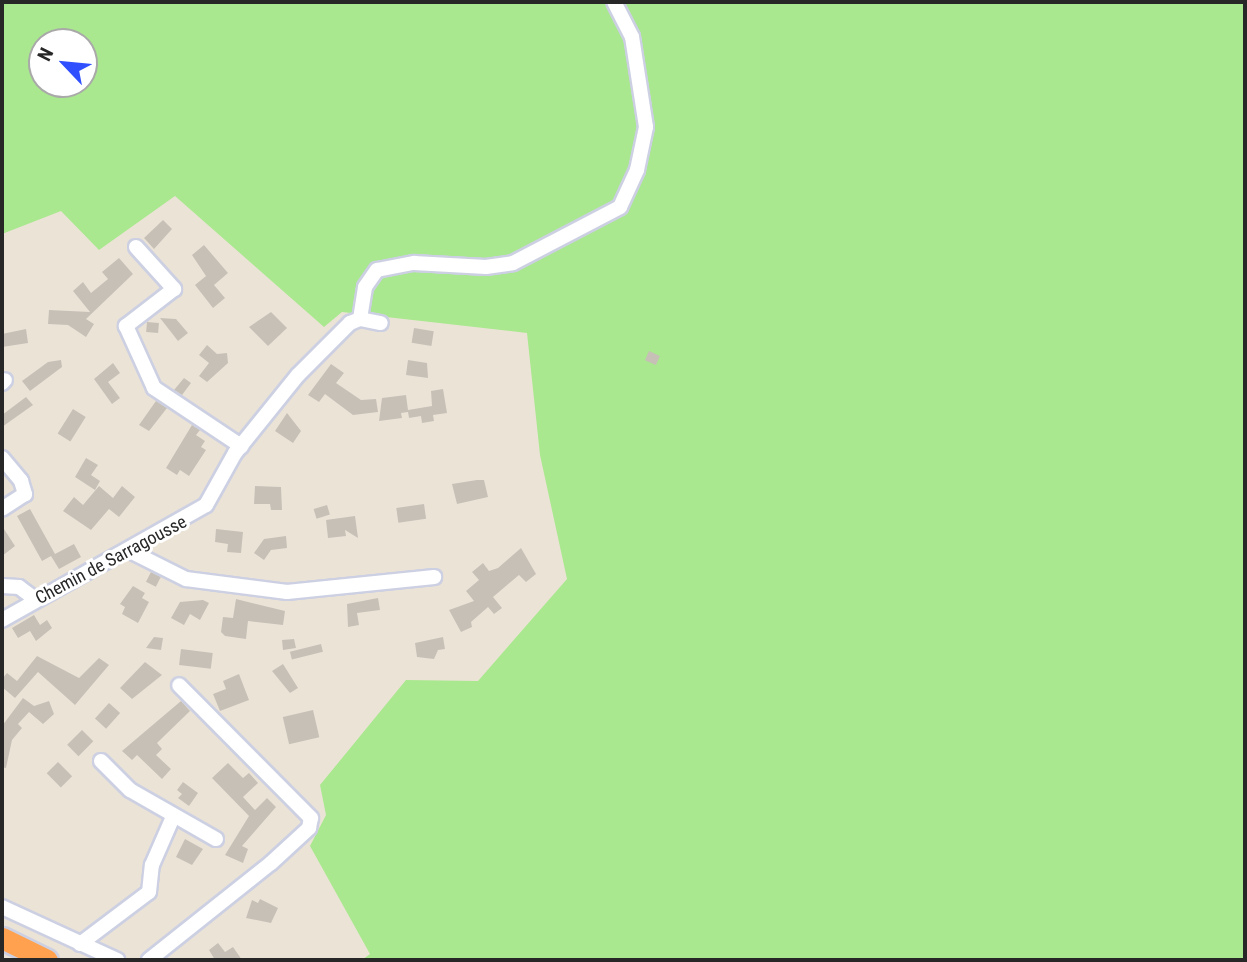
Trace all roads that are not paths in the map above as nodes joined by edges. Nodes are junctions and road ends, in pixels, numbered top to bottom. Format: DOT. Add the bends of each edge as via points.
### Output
graph roads {
  1 [pos="614,2"];
  2 [pos="136,247"];
  3 [pos="360,319"];
  4 [pos="381,323"];
  5 [pos="241,446"];
  6 [pos="2,458"];
  7 [pos="2,509"];
  8 [pos="130,551"];
  9 [pos="434,577"];
  10 [pos="2,586"];
  11 [pos="36,600"];
  12 [pos="2,620"];
  13 [pos="179,685"];
  14 [pos="100,761"];
  15 [pos="173,817"];
  16 [pos="216,839"];
  17 [pos="2,907"];
  18 [pos="2,938"];
  19 [pos="80,944"];
  20 [pos="47,960"];
  21 [pos="117,960"];
  22 [pos="149,960"];
  1 -- 3 [label="street" via="632,37 646,127 637,170 620,207 513,263 486,267 414,263 377,270 365,287"];
  2 -- 5 [label="street" via="174,289 126,326 154,388"];
  3 -- 4 [label="street"];
  3 -- 5 [label="street, Chemin de Sarragousse" via="350,323 298,375"];
  5 -- 8 [label="street, Chemin de Sarragousse" via="206,505"];
  6 -- 7 [label="street" via="21,481 25,495"];
  8 -- 9 [label="street" via="186,579 287,592"];
  8 -- 11 [label="street, Chemin de Sarragousse"];
  10 -- 11 [label="street" via="19,587"];
  11 -- 12 [label="street, Chemin de Sarragousse"];
  13 -- 22 [label="street" via="311,818 309,828 271,863"];
  14 -- 15 [label="street" via="130,790"];
  15 -- 16 [label="street"];
  15 -- 19 [label="street" via="152,865 149,892"];
  17 -- 19 [label="street"];
  18 -- 20 [label="highway"];
  19 -- 21 [label="street"];
}
